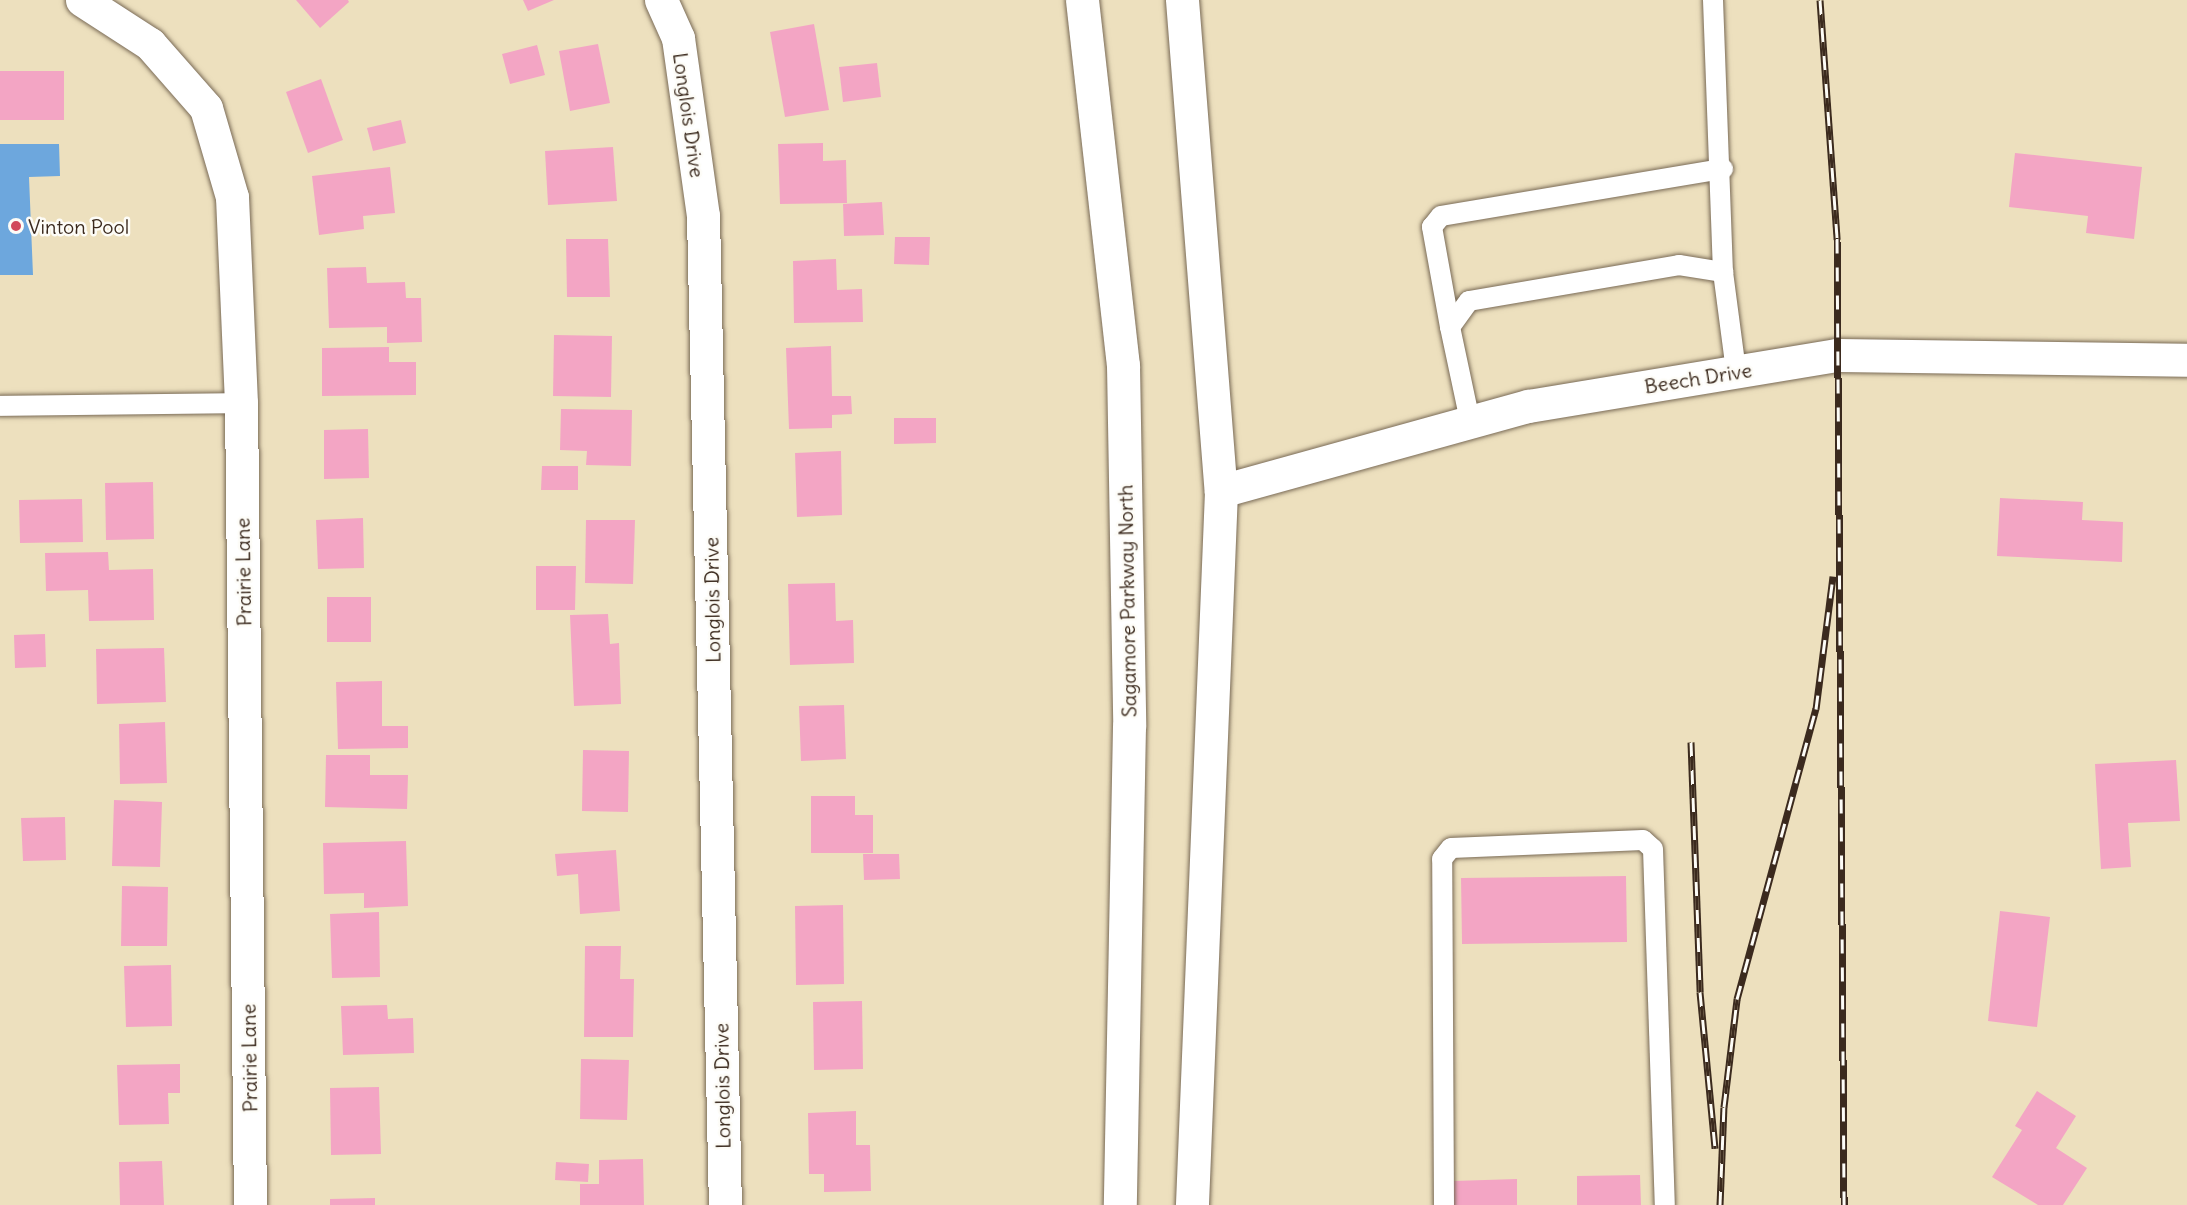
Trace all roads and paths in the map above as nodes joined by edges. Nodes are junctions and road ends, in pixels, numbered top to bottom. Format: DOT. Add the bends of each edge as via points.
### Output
graph roads {
  1 [pos="82,0"];
  2 [pos="661,0"];
  3 [pos="1082,0"];
  4 [pos="1182,0"];
  5 [pos="1713,0"];
  6 [pos="1723,169"];
  7 [pos="1723,272"];
  8 [pos="1450,327"];
  9 [pos="2187,360"];
  10 [pos="1736,371"];
  11 [pos="241,403"];
  12 [pos="0,406"];
  13 [pos="1470,421"];
  14 [pos="1221,491"];
  15 [pos="250,1205"];
  16 [pos="725,1205"];
  17 [pos="1120,1205"];
  18 [pos="1192,1205"];
  19 [pos="1444,1205"];
  20 [pos="1665,1205"];
  1 -- 11 [label="street, Prairie Lane" via="150,44 206,108 232,197"];
  2 -- 16 [label="street, Longlois Drive" via="678,38 704,216"];
  3 -- 17 [label="street, Sagamore Parkway North" via="1123,365 1129,726"];
  4 -- 14 [label="street"];
  5 -- 6 [label="lane"];
  6 -- 7 [label="lane"];
  6 -- 8 [label="lane" via="1441,216 1431,227"];
  7 -- 8 [label="lane" via="1679,265 1469,301"];
  7 -- 10 [label="lane"];
  8 -- 13 [label="lane"];
  9 -- 10 [label="street, Beech Drive" via="1837,355"];
  10 -- 13 [label="street, Beech Drive" via="1528,406"];
  11 -- 12 [label="lane"];
  11 -- 15 [label="street, Prairie Lane"];
  13 -- 14 [label="street, Beech Drive"];
  14 -- 18 [label="street"];
  19 -- 20 [label="lane" via="1442,859 1450,848 1643,840 1653,849"];
}
